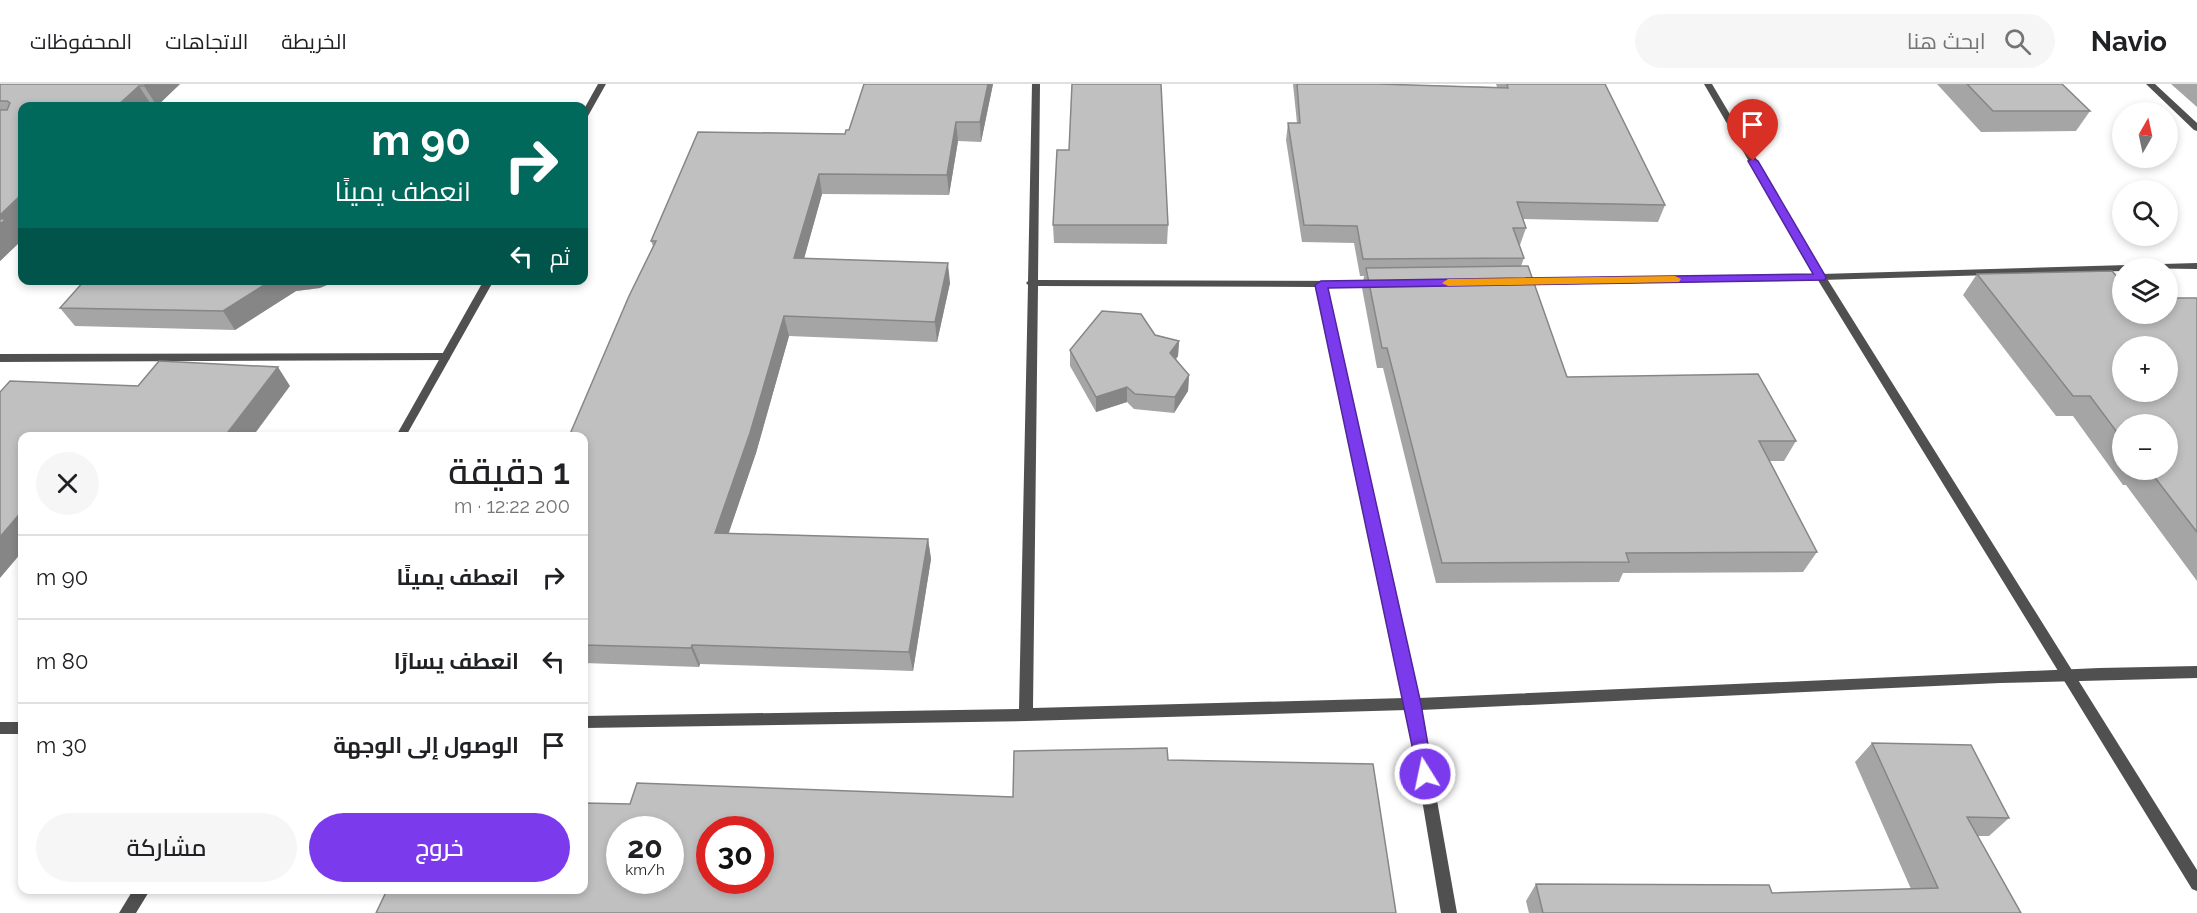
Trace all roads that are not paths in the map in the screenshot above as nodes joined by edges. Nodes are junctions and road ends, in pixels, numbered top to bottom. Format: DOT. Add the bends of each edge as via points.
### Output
graph roads {
  1 [pos="602,84"];
  2 [pos="1036,84"];
  3 [pos="1708,84"];
  4 [pos="2150,84"];
  5 [pos="588,109"];
  6 [pos="2197,128"];
  7 [pos="2197,266"];
  8 [pos="1821,277"];
  9 [pos="1511,282"];
  10 [pos="1031,283"];
  11 [pos="1392,284"];
  12 [pos="486,285"];
  13 [pos="1321,285"];
  14 [pos="445,357"];
  15 [pos="0,358"];
  16 [pos="403,432"];
  17 [pos="2197,672"];
  18 [pos="2068,673"];
  19 [pos="1413,704"];
  20 [pos="1026,715"];
  21 [pos="588,722"];
  22 [pos="0,728"];
  23 [pos="18,728"];
  24 [pos="2197,884"];
  25 [pos="139,894"];
  26 [pos="128,913"];
  27 [pos="1449,913"];
  1 -- 5 [label="street"];
  2 -- 10 [label="street"];
  3 -- 8 [label="street"];
  4 -- 6 [label="street"];
  7 -- 8 [label="street"];
  8 -- 9 [label="street"];
  8 -- 18 [label="street"];
  10 -- 13 [label="street"];
  10 -- 20 [label="street" via="1032,513"];
  11 -- 13 [label="street"];
  12 -- 14 [label="street"];
  13 -- 19 [label="street"];
  14 -- 15 [label="street"];
  14 -- 16 [label="street"];
  17 -- 18 [label="street"];
  18 -- 19 [label="street"];
  18 -- 24 [label="street"];
  19 -- 20 [label="street"];
  19 -- 27 [label="street"];
  20 -- 21 [label="street"];
  22 -- 23 [label="street"];
  25 -- 26 [label="street"];
}
